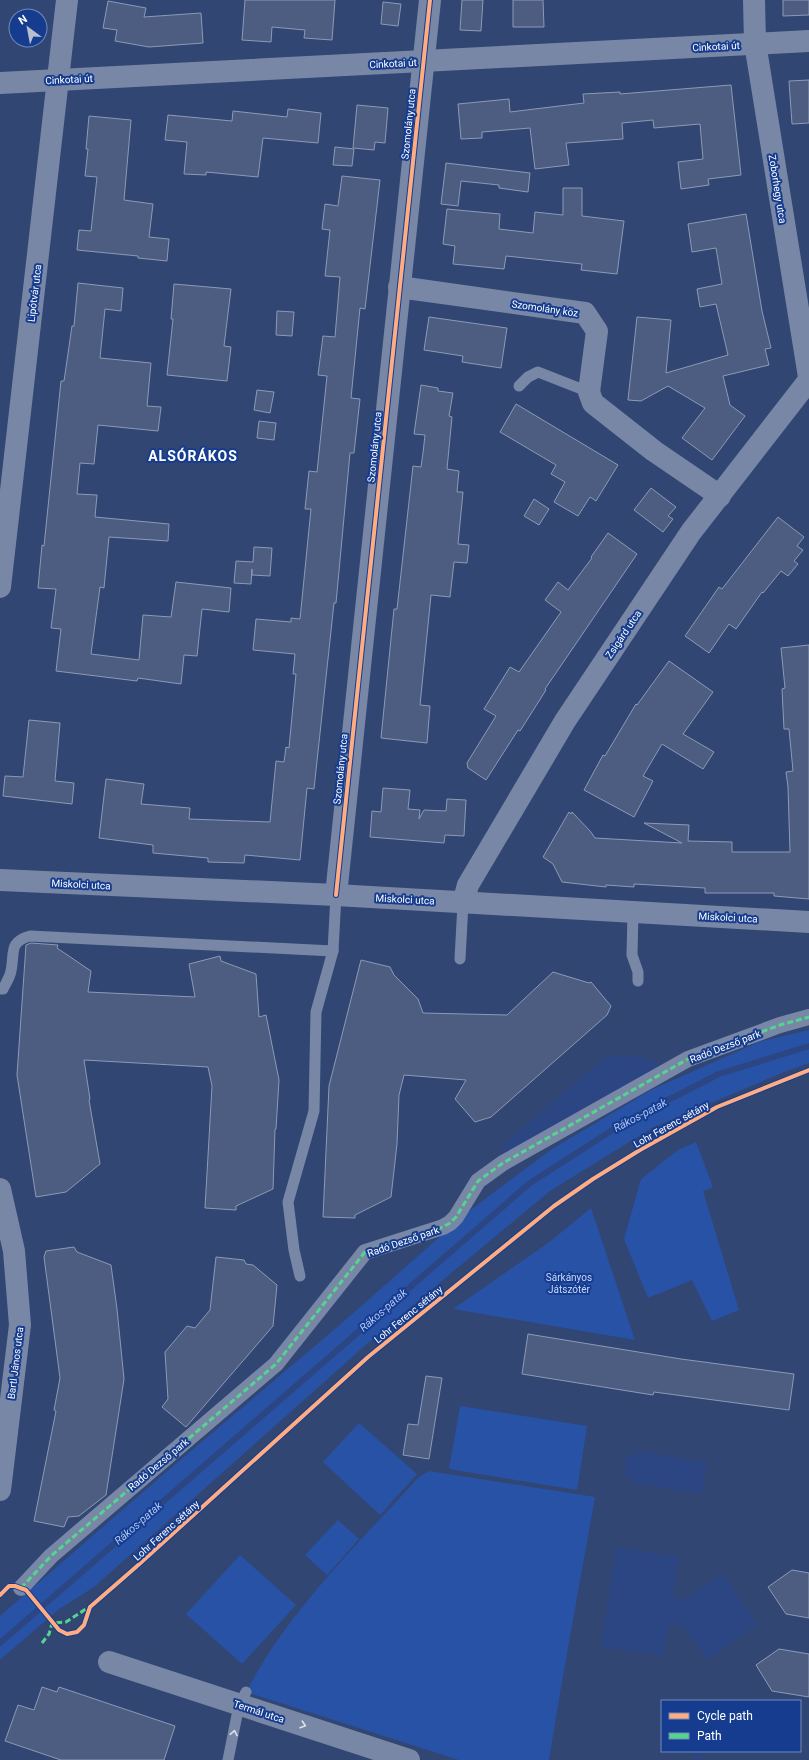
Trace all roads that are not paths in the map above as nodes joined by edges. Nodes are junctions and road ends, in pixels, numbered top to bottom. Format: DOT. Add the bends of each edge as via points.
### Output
graph roads {
  1 [pos="67,0"];
  2 [pos="430,0"];
  3 [pos="754,0"];
  4 [pos="809,41"];
  5 [pos="755,43"];
  6 [pos="423,62"];
  7 [pos="58,80"];
  8 [pos="0,83"];
  9 [pos="399,287"];
  10 [pos="809,379"];
  11 [pos="519,386"];
  12 [pos="589,392"];
  13 [pos="720,496"];
  14 [pos="0,586"];
  15 [pos="0,880"];
  16 [pos="336,895"];
  17 [pos="463,903"];
  18 [pos="633,912"];
  19 [pos="809,922"];
  20 [pos="333,951"];
  21 [pos="460,959"];
  22 [pos="638,981"];
  23 [pos="0,989"];
  24 [pos="809,1017"];
  25 [pos="0,1189"];
  26 [pos="300,1276"];
  27 [pos="0,1490"];
  28 [pos="21,1588"];
  29 [pos="109,1662"];
  30 [pos="243,1698"];
  31 [pos="228,1760"];
  32 [pos="409,1760"];
  1 -- 7 [label="street, Lipótvár utca"];
  2 -- 6 [label="street, Szomolány utca"];
  3 -- 5 [label="street, Zoborhegy utca"];
  4 -- 5 [label="street, Cinkotai út"];
  5 -- 6 [label="street, Cinkotai út"];
  5 -- 10 [label="street, Zoborhegy utca"];
  6 -- 7 [label="street, Cinkotai út"];
  6 -- 9 [label="street, Szomolány utca"];
  7 -- 8 [label="street, Cinkotai út"];
  7 -- 14 [label="street, Lipótvár utca"];
  9 -- 12 [label="street, Szomolány köz" via="585,313 597,331"];
  9 -- 16 [label="street, Szomolány utca"];
  10 -- 13 [label="street, Zsigárd utca"];
  11 -- 12 [label="lane" via="538,372"];
  12 -- 13 [label="street" via="593,403 654,452"];
  13 -- 17 [label="street, Zsigárd utca" via="691,532 565,721 468,885"];
  15 -- 16 [label="street, Miskolci utca"];
  16 -- 17 [label="street, Miskolci utca"];
  16 -- 20 [label="lane"];
  17 -- 18 [label="street, Miskolci utca"];
  17 -- 21 [label="lane"];
  18 -- 19 [label="street, Miskolci utca"];
  18 -- 22 [label="lane" via="632,955 638,972"];
  20 -- 23 [label="lane" via="30,936 22,938 13,948 11,973 3,989"];
  20 -- 26 [label="lane" via="316,1012 314,1112 288,1202"];
  24 -- 28 [label="street, Radó Dezső park" via="688,1059 508,1160 478,1181 452,1226 365,1252 276,1364 51,1556"];
  25 -- 27 [label="street, Bartl János utca" via="14,1251 20,1325"];
  29 -- 30 [label="street, Termál utca"];
  31 -- 30 [label="lane, one-way"];
  30 -- 32 [label="street, Termál utca, one-way"];
}
